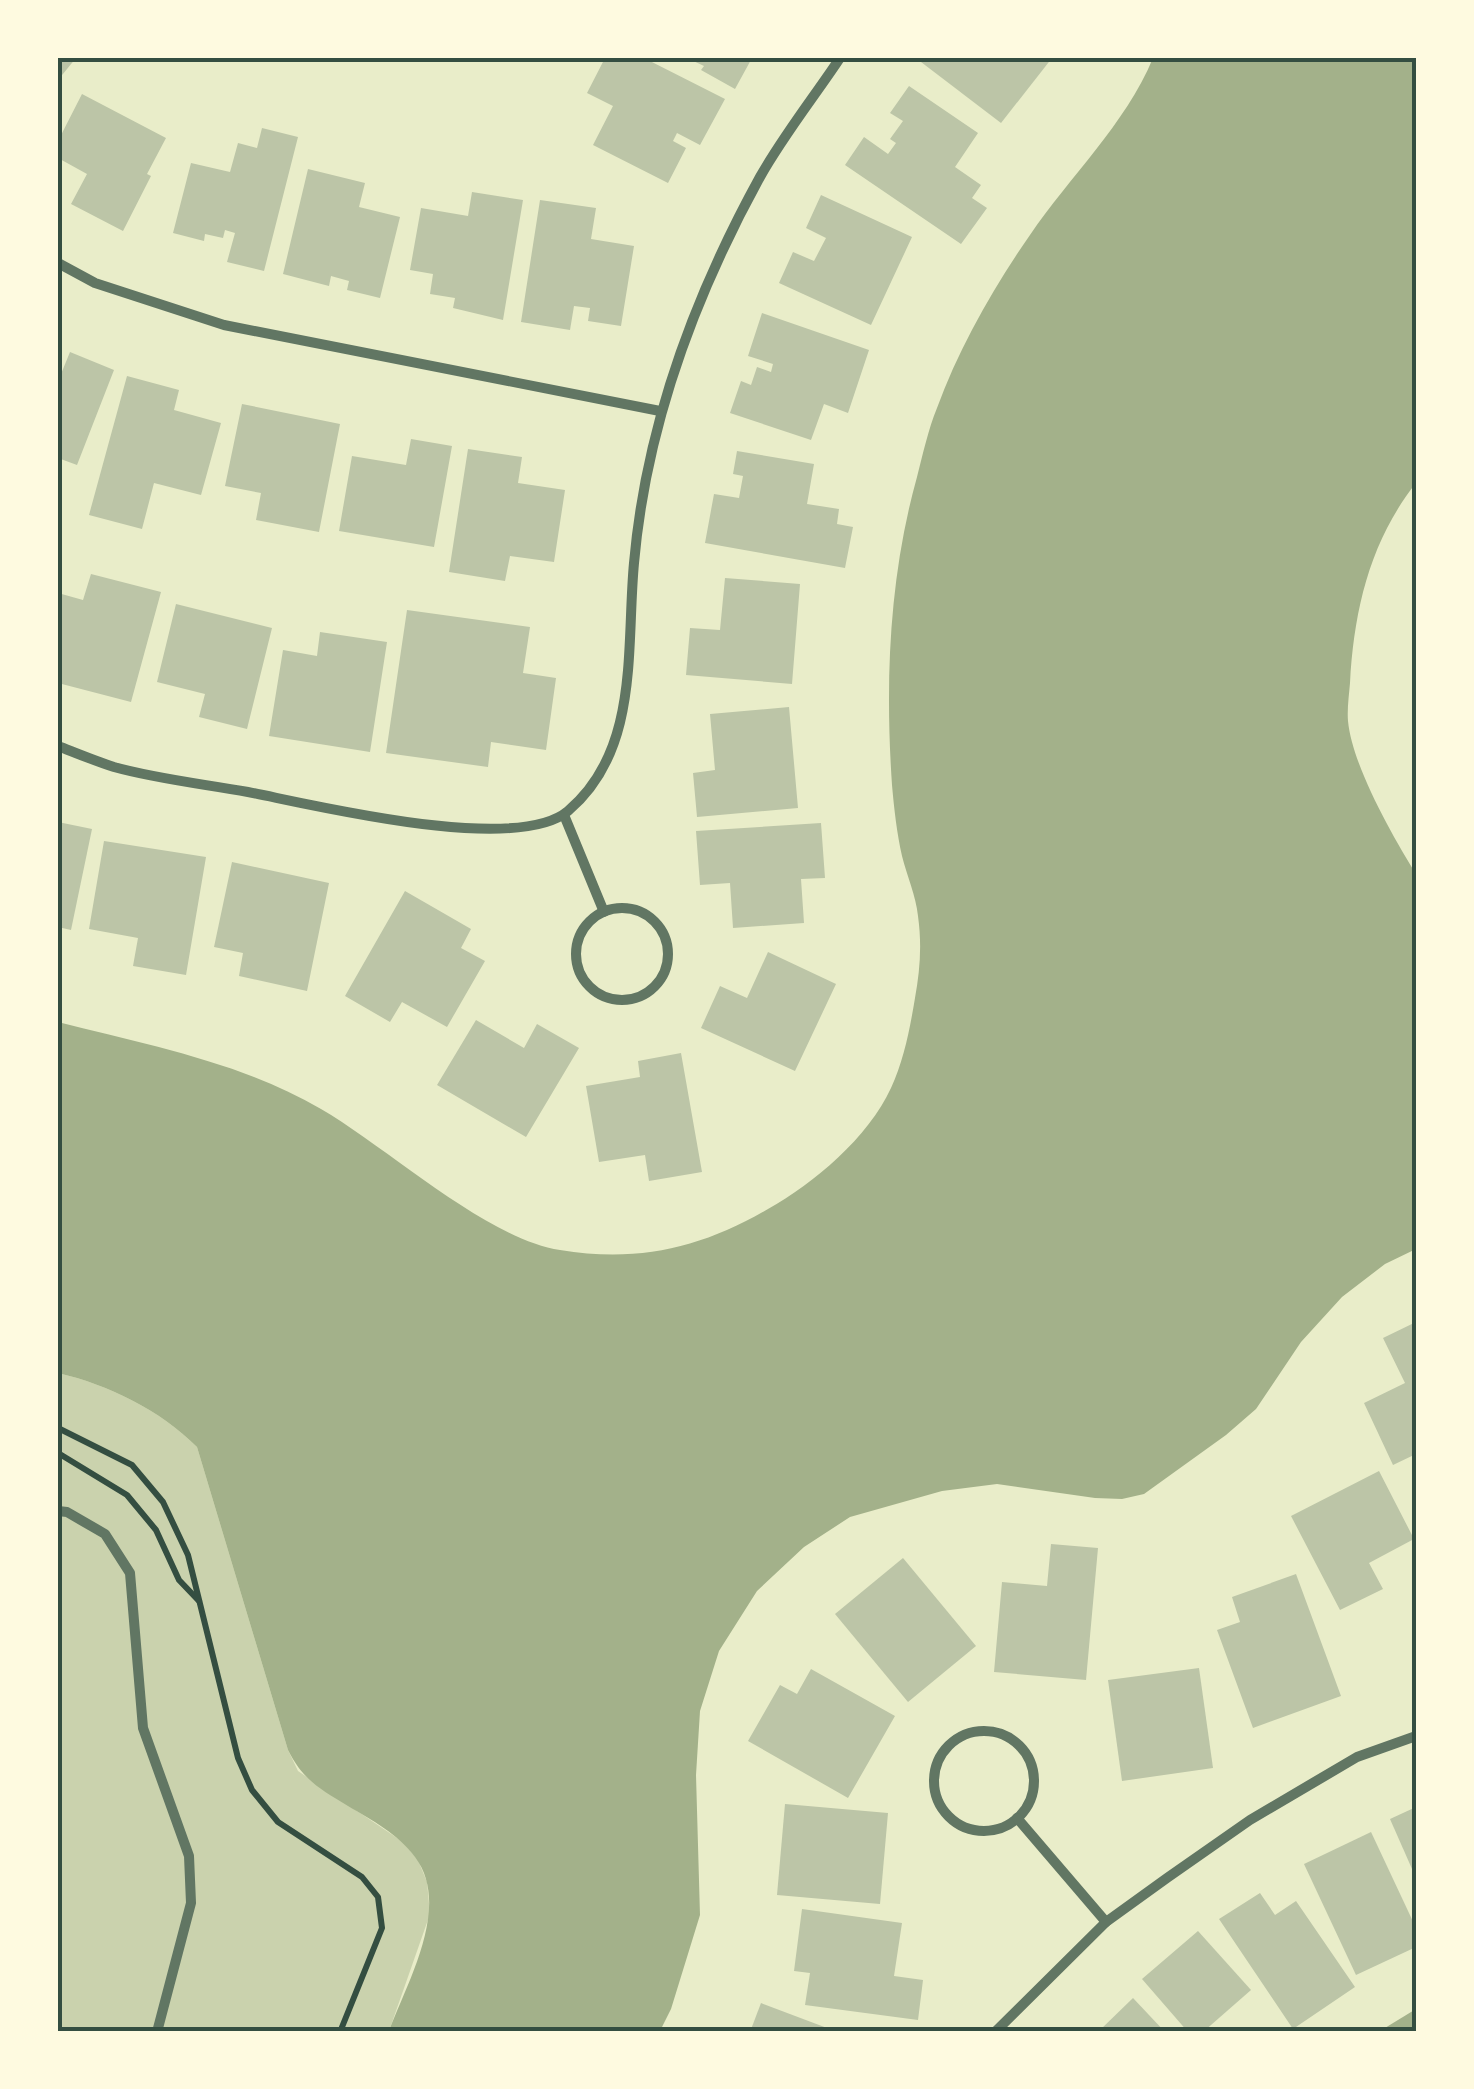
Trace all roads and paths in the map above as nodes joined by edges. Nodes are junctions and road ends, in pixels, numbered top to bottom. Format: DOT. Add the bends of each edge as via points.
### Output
graph roads {
  1 [pos="840,58"];
  2 [pos="58,263"];
  3 [pos="660,411"];
  4 [pos="58,746"];
  5 [pos="564,815"];
  6 [pos="604,912"];
  7 [pos="58,1428"];
  8 [pos="58,1453"];
  9 [pos="58,1511"];
  10 [pos="200,1602"];
  11 [pos="1416,1736"];
  12 [pos="1017,1818"];
  13 [pos="1106,1922"];
  14 [pos="157,2032"];
  15 [pos="340,2032"];
  16 [pos="995,2032"];
  1 -- 3 [label="street" via="762,174 704,287"];
  2 -- 3 [label="street" via="95,283 224,325"];
  3 -- 5 [label="street" via="634,559 625,706 612,755"];
  4 -- 5 [label="street" via="115,767 432,827 514,829"];
  5 -- 6 [label="street"];
  6 -- 6 [label="street" via="582,931 580,972 612,1000 641,997 668,964 665,936 646,914"];
  7 -- 10 [label="path" via="132,1464 171,1520"];
  8 -- 10 [label="path" via="127,1494 156,1530 179,1580"];
  9 -- 14 [label="street" via="105,1534 130,1573 143,1728 188,1856 190,1903"];
  10 -- 15 [label="path" via="252,1790 278,1822 362,1877 378,1896 382,1928"];
  11 -- 13 [label="street" via="1356,1757 1250,1820"];
  12 -- 12 [label="street" via="1033,1792 1022,1748 995,1732 950,1743 934,1786 946,1814 958,1824 989,1830"];
  12 -- 13 [label="street"];
  13 -- 16 [label="street"];
}
